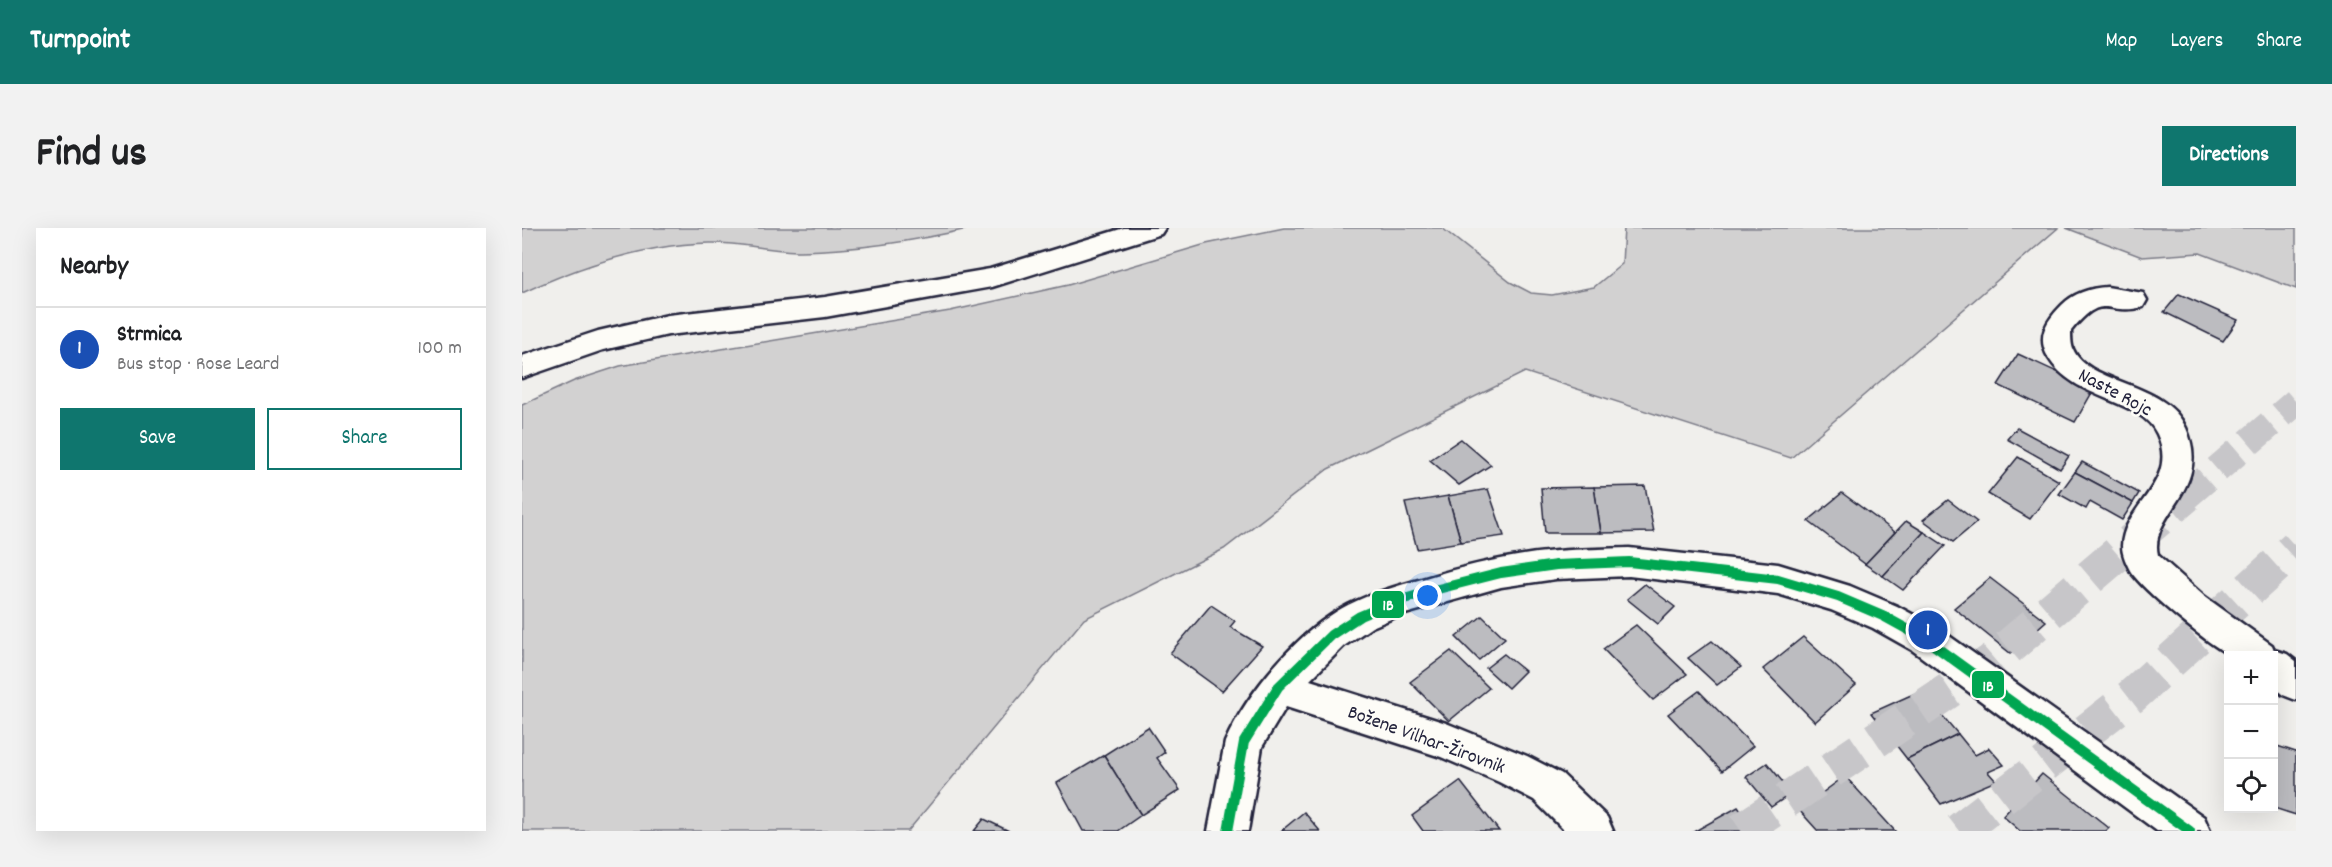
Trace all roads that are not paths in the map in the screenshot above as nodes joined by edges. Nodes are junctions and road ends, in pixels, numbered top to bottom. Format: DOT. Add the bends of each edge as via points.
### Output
graph roads {
  1 [pos="1152,228"];
  2 [pos="2133,300"];
  3 [pos="522,367"];
  4 [pos="2252,651"];
  5 [pos="2278,669"];
  6 [pos="2296,682"];
  7 [pos="1278,687"];
  8 [pos="1228,831"];
  9 [pos="1593,831"];
  10 [pos="2190,831"];
  1 -- 3 [label="street" via="992,278 825,307 668,325 598,341"];
  2 -- 4 [label="street, Naste Rojc" via="2089,297 2057,329 2059,350 2067,363 2083,375 2158,412 2169,426 2177,446 2175,476 2162,503 2145,525 2138,543 2142,560 2165,584"];
  5 -- 6 [label="street"];
  7 -- 8 [label="street" via="1245,742"];
  7 -- 9 [label="street, Božene Vilhar-Žirovnik" via="1446,741 1514,769 1548,787"];
  7 -- 10 [label="street" via="1331,635 1360,616 1391,603 1501,573 1556,565 1629,562 1778,579 1838,597 1925,639"];
}
